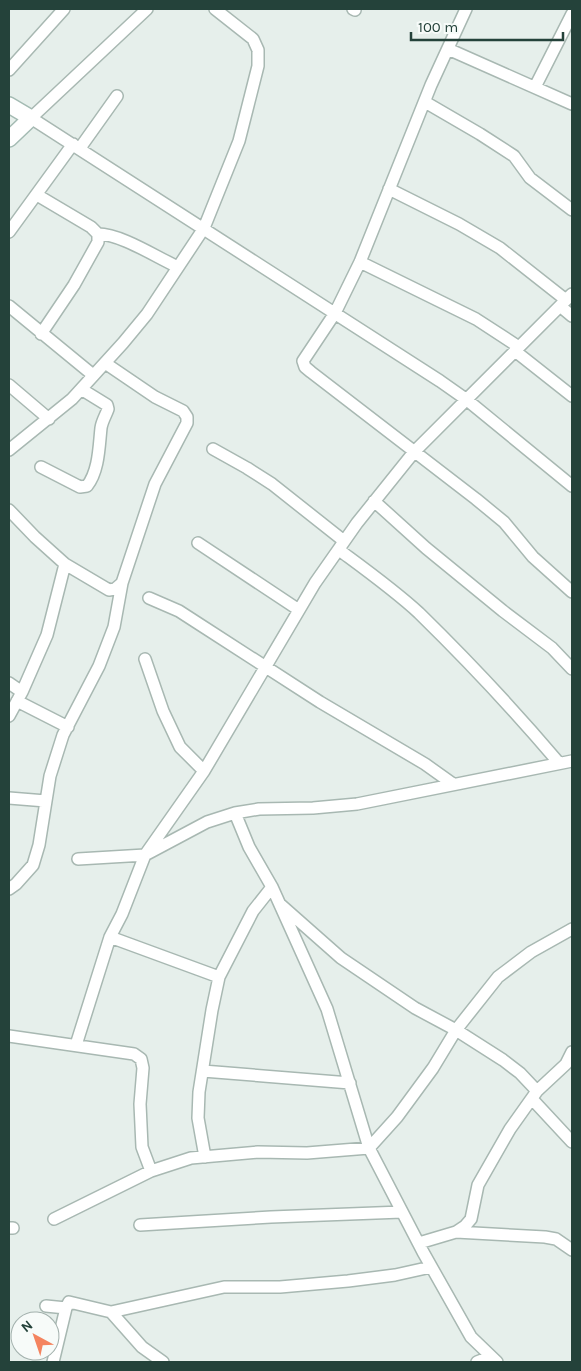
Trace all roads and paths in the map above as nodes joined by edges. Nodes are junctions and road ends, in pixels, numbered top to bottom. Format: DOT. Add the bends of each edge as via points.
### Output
graph roads {
  1 [pos="64,9"];
  2 [pos="147,9"];
  3 [pos="215,9"];
  4 [pos="466,9"];
  5 [pos="572,14"];
  6 [pos="448,49"];
  7 [pos="9,70"];
  8 [pos="535,87"];
  9 [pos="117,96"];
  10 [pos="425,102"];
  11 [pos="572,104"];
  12 [pos="9,105"];
  13 [pos="31,118"];
  14 [pos="9,139"];
  15 [pos="76,146"];
  16 [pos="389,189"];
  17 [pos="37,195"];
  18 [pos="572,210"];
  19 [pos="204,228"];
  20 [pos="9,232"];
  21 [pos="98,234"];
  22 [pos="360,262"];
  23 [pos="178,268"];
  24 [pos="566,300"];
  25 [pos="9,306"];
  26 [pos="335,313"];
  27 [pos="572,316"];
  28 [pos="41,334"];
  29 [pos="517,349"];
  30 [pos="105,363"];
  31 [pos="93,375"];
  32 [pos="9,385"];
  33 [pos="81,389"];
  34 [pos="572,396"];
  35 [pos="467,400"];
  36 [pos="49,419"];
  37 [pos="213,449"];
  38 [pos="9,450"];
  39 [pos="414,452"];
  40 [pos="41,467"];
  41 [pos="572,486"];
  42 [pos="374,501"];
  43 [pos="9,510"];
  44 [pos="198,543"];
  45 [pos="341,545"];
  46 [pos="65,564"];
  47 [pos="122,583"];
  48 [pos="572,592"];
  49 [pos="149,598"];
  50 [pos="298,610"];
  51 [pos="145,659"];
  52 [pos="266,666"];
  53 [pos="572,669"];
  54 [pos="9,683"];
  55 [pos="19,696"];
  56 [pos="9,716"];
  57 [pos="68,727"];
  58 [pos="572,761"];
  59 [pos="559,763"];
  60 [pos="204,771"];
  61 [pos="453,784"];
  62 [pos="9,798"];
  63 [pos="46,801"];
  64 [pos="235,813"];
  65 [pos="145,855"];
  66 [pos="78,859"];
  67 [pos="272,887"];
  68 [pos="9,889"];
  69 [pos="278,902"];
  70 [pos="572,928"];
  71 [pos="110,937"];
  72 [pos="219,977"];
  73 [pos="456,1030"];
  74 [pos="9,1036"];
  75 [pos="76,1045"];
  76 [pos="572,1052"];
  77 [pos="203,1071"];
  78 [pos="350,1083"];
  79 [pos="535,1095"];
  80 [pos="572,1142"];
  81 [pos="369,1148"];
  82 [pos="204,1157"];
  83 [pos="151,1170"];
  84 [pos="402,1212"];
  85 [pos="54,1219"];
  86 [pos="140,1225"];
  87 [pos="456,1232"];
  88 [pos="419,1243"];
  89 [pos="572,1250"];
  90 [pos="431,1267"];
  91 [pos="46,1306"];
  92 [pos="66,1308"];
  93 [pos="111,1312"];
  94 [pos="493,1360"];
  95 [pos="53,1362"];
  96 [pos="163,1362"];
  97 [pos="477,1362"];
  1 -- 7 [label="street"];
  2 -- 13 [label="street"];
  3 -- 19 [label="street" via="253,39 258,50 258,66 239,141"];
  4 -- 6 [label="street"];
  5 -- 8 [label="street"];
  6 -- 8 [label="street"];
  6 -- 10 [label="street"];
  8 -- 11 [label="street"];
  9 -- 15 [label="street"];
  10 -- 16 [label="street"];
  10 -- 18 [label="street" via="514,156 530,178"];
  12 -- 13 [label="street"];
  13 -- 14 [label="street"];
  13 -- 15 [label="street"];
  15 -- 17 [label="street"];
  15 -- 19 [label="street"];
  16 -- 22 [label="street"];
  16 -- 24 [label="street" via="500,248"];
  17 -- 20 [label="street"];
  17 -- 21 [label="street"];
  19 -- 23 [label="street"];
  19 -- 26 [label="street"];
  21 -- 23 [label="street" via="120,239"];
  21 -- 28 [label="street" via="98,242 74,285"];
  22 -- 26 [label="street"];
  22 -- 29 [label="street" via="476,319"];
  23 -- 30 [label="street" via="147,314"];
  24 -- 27 [label="street"];
  24 -- 29 [label="street"];
  25 -- 28 [label="street"];
  26 -- 35 [label="street"];
  26 -- 39 [label="street" via="304,361 305,367"];
  28 -- 31 [label="street"];
  29 -- 34 [label="street"];
  29 -- 35 [label="street"];
  30 -- 31 [label="street"];
  30 -- 47 [label="street" via="155,397 183,410 188,417 155,484"];
  31 -- 33 [label="street"];
  32 -- 36 [label="street"];
  33 -- 36 [label="street"];
  33 -- 40 [label="street" via="107,405 108,409 101,427 92,480 87,486 80,487"];
  35 -- 39 [label="street"];
  35 -- 41 [label="street"];
  36 -- 38 [label="street"];
  37 -- 45 [label="street" via="272,484"];
  39 -- 42 [label="street"];
  39 -- 48 [label="street" via="504,522 533,557"];
  42 -- 45 [label="street"];
  42 -- 53 [label="street" via="426,548 552,648"];
  43 -- 46 [label="street"];
  44 -- 50 [label="street"];
  45 -- 50 [label="street"];
  45 -- 59 [label="street" via="418,612"];
  46 -- 47 [label="street" via="109,590"];
  46 -- 55 [label="street" via="47,635"];
  47 -- 57 [label="street" via="114,627 99,666"];
  49 -- 52 [label="street" via="179,611"];
  50 -- 52 [label="street"];
  51 -- 60 [label="street" via="180,747"];
  52 -- 60 [label="street"];
  52 -- 61 [label="street"];
  54 -- 55 [label="street"];
  55 -- 56 [label="street"];
  55 -- 57 [label="street"];
  57 -- 63 [label="street" via="50,776"];
  58 -- 59 [label="street"];
  59 -- 61 [label="street"];
  60 -- 65 [label="street"];
  61 -- 64 [label="street" via="357,804"];
  62 -- 63 [label="street"];
  63 -- 68 [label="street" via="33,865"];
  64 -- 65 [label="street" via="207,822"];
  64 -- 67 [label="street" via="249,847"];
  65 -- 66 [label="street"];
  65 -- 71 [label="street"];
  67 -- 69 [label="street"];
  67 -- 72 [label="street" via="250,915"];
  69 -- 73 [label="street" via="341,958 415,1008"];
  69 -- 78 [label="street" via="327,1009"];
  70 -- 73 [label="street" via="531,952 498,977"];
  71 -- 72 [label="street"];
  71 -- 75 [label="street"];
  72 -- 77 [label="street"];
  73 -- 79 [label="street" via="503,1060 520,1074"];
  73 -- 81 [label="street" via="397,1117"];
  74 -- 75 [label="street"];
  75 -- 83 [label="street" via="134,1054 141,1059 142,1147"];
  76 -- 79 [label="street" via="566,1064"];
  77 -- 78 [label="street"];
  77 -- 82 [label="street" via="198,1118"];
  78 -- 81 [label="street"];
  79 -- 80 [label="street"];
  79 -- 87 [label="street" via="478,1185 471,1219"];
  81 -- 82 [label="street"];
  81 -- 84 [label="street"];
  82 -- 83 [label="street"];
  83 -- 85 [label="street"];
  84 -- 86 [label="street"];
  84 -- 88 [label="street"];
  87 -- 88 [label="street"];
  87 -- 89 [label="street" via="545,1237 556,1239"];
  88 -- 90 [label="street"];
  90 -- 93 [label="street" via="348,1281 280,1287 224,1287"];
  90 -- 94 [label="street" via="471,1337"];
  91 -- 92 [label="street"];
  92 -- 93 [label="street" via="69,1302"];
  92 -- 95 [label="street"];
  93 -- 96 [label="street" via="142,1348"];
  94 -- 97 [label="street"];
}
